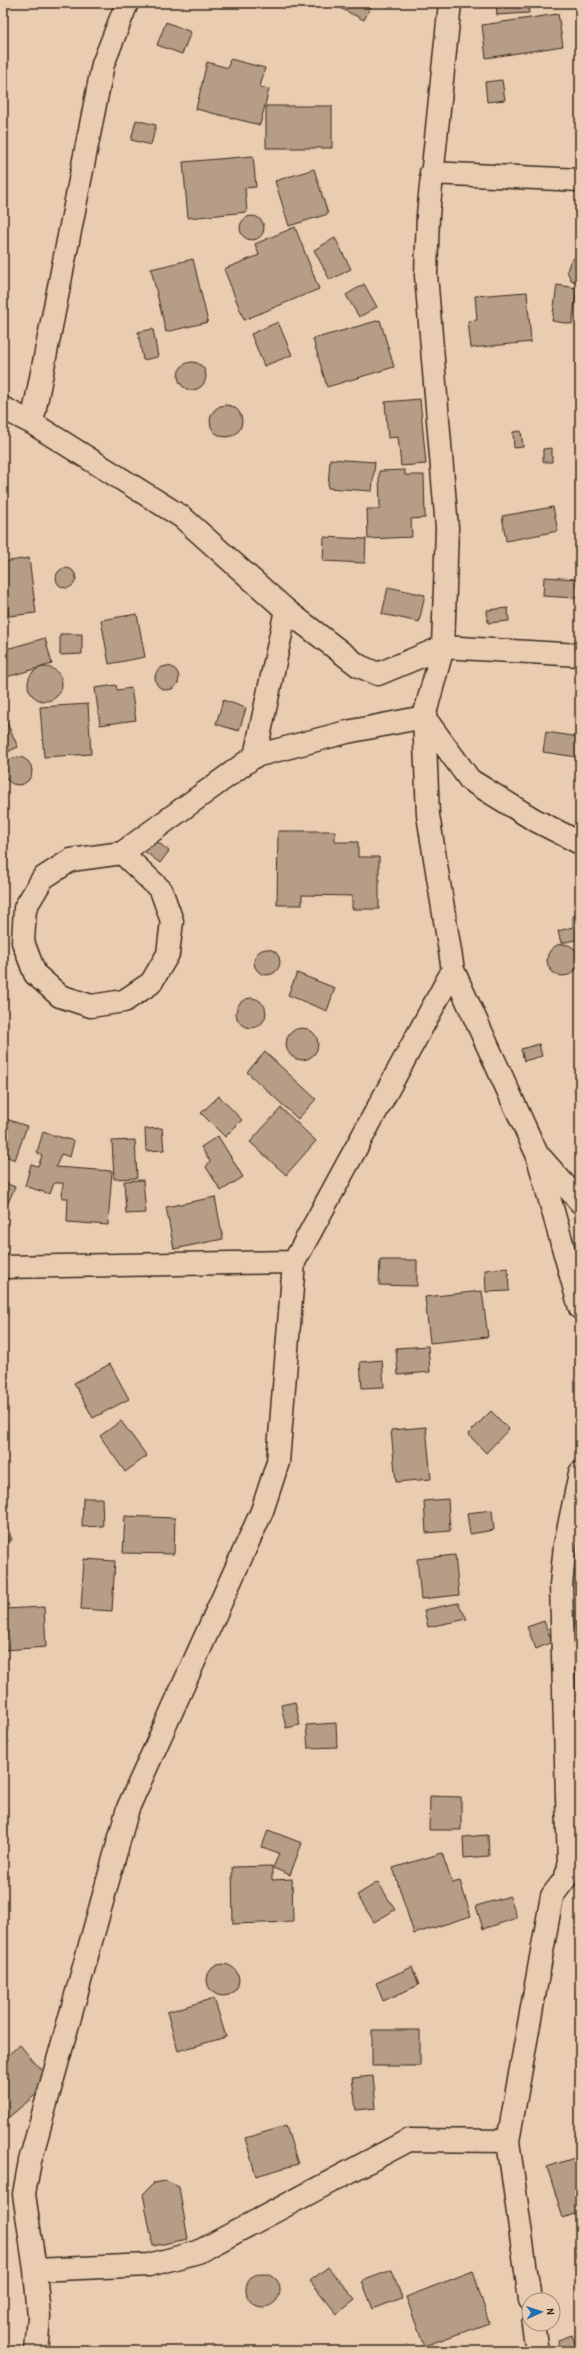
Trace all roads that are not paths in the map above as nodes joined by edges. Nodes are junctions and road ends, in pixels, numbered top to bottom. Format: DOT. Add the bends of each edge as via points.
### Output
graph roads {
  1 [pos="127,3"];
  2 [pos="450,3"];
  3 [pos="432,173"];
  4 [pos="580,180"];
  5 [pos="5,414"];
  6 [pos="32,423"];
  7 [pos="286,610"];
  8 [pos="443,646"];
  9 [pos="580,654"];
  10 [pos="424,717"];
  11 [pos="255,756"];
  12 [pos="580,843"];
  13 [pos="122,853"];
  14 [pos="454,970"];
  15 [pos="537,1154"];
  16 [pos="580,1202"];
  17 [pos="294,1262"];
  18 [pos="3,1268"];
  19 [pos="580,1308"];
  20 [pos="580,1473"];
  21 [pos="575,1866"];
  22 [pos="508,2141"];
  23 [pos="35,2270"];
  24 [pos="529,2292"];
  25 [pos="534,2332"];
  26 [pos="36,2351"];
  27 [pos="537,2351"];
  1 -- 6 [label="street" via="103,64"];
  2 -- 3 [label="street"];
  3 -- 4 [label="street"];
  3 -- 8 [label="street" via="426,275 447,528"];
  5 -- 6 [label="street"];
  6 -- 7 [label="street" via="182,518"];
  7 -- 8 [label="street" via="358,666 378,674"];
  7 -- 11 [label="street"];
  8 -- 9 [label="street"];
  8 -- 10 [label="street"];
  10 -- 11 [label="street" via="347,732"];
  10 -- 12 [label="street" via="470,780 533,819"];
  10 -- 14 [label="street" via="428,815"];
  11 -- 13 [label="street"];
  13 -- 13 [label="street" via="160,890 172,921 168,954 151,982 124,1001 91,1006 60,996 35,974 23,942 25,908 43,878 71,860"];
  14 -- 15 [label="street"];
  14 -- 17 [label="street"];
  15 -- 16 [label="street"];
  15 -- 19 [label="street"];
  17 -- 18 [label="street"];
  17 -- 23 [label="street" via="278,1462 262,1511 128,1808 30,2161 24,2194"];
  20 -- 21 [label="street" via="565,1546 562,1585"];
  21 -- 22 [label="street" via="552,1896"];
  22 -- 23 [label="street" via="409,2140 198,2252 149,2265"];
  22 -- 24 [label="street"];
  23 -- 26 [label="street" via="39,2317"];
  25 -- 27 [label="street"];
}
